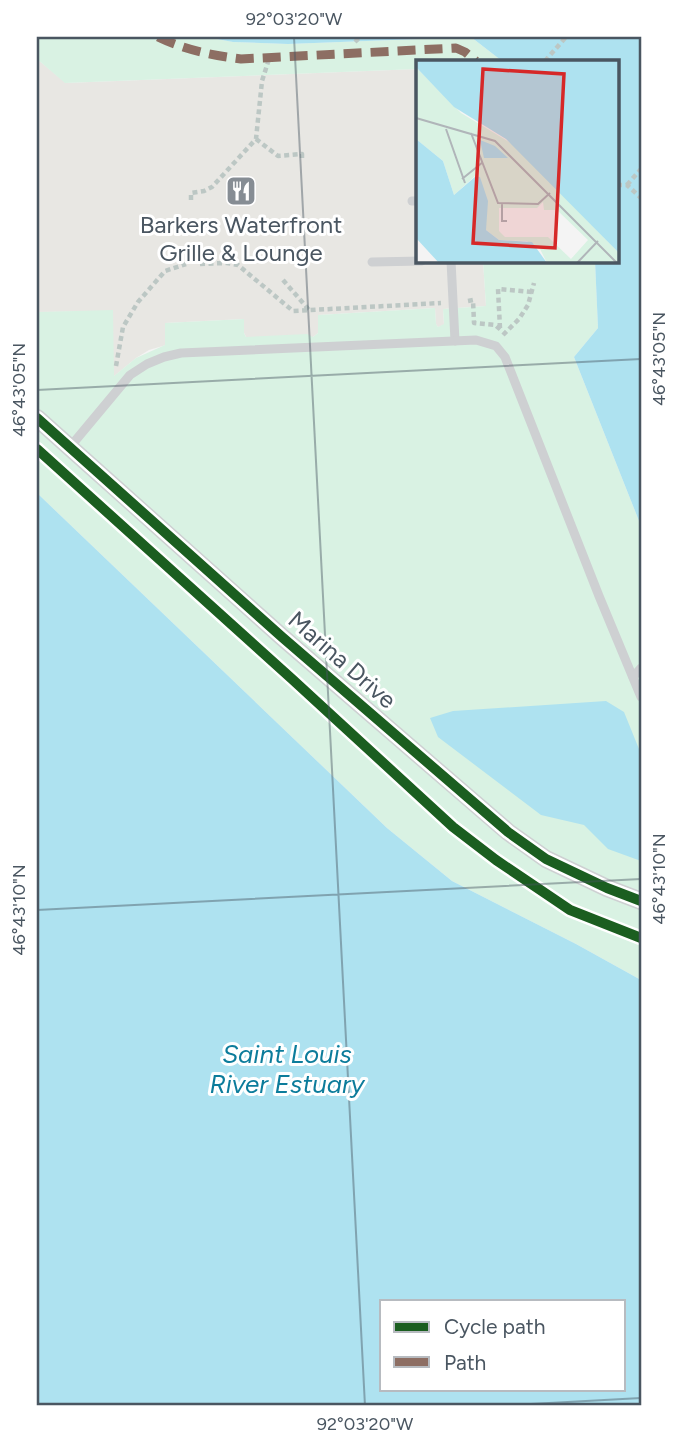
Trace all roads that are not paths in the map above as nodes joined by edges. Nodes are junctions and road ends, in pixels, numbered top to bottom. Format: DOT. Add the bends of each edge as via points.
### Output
graph roads {
  1 [pos="416,261"];
  2 [pos="372,262"];
  3 [pos="451,262"];
  4 [pos="455,341"];
  5 [pos="37,418"];
  6 [pos="70,447"];
  7 [pos="641,668"];
  8 [pos="633,677"];
  9 [pos="641,697"];
  10 [pos="641,901"];
  1 -- 2 [label="lane"];
  3 -- 4 [label="lane"];
  4 -- 6 [label="lane" via="164,357 130,375"];
  4 -- 8 [label="lane" via="476,340 496,346 505,357"];
  5 -- 6 [label="street, Marina Drive"];
  6 -- 10 [label="street, Marina Drive" via="508,832 546,859"];
  7 -- 8 [label="lane"];
  8 -- 9 [label="lane"];
}
